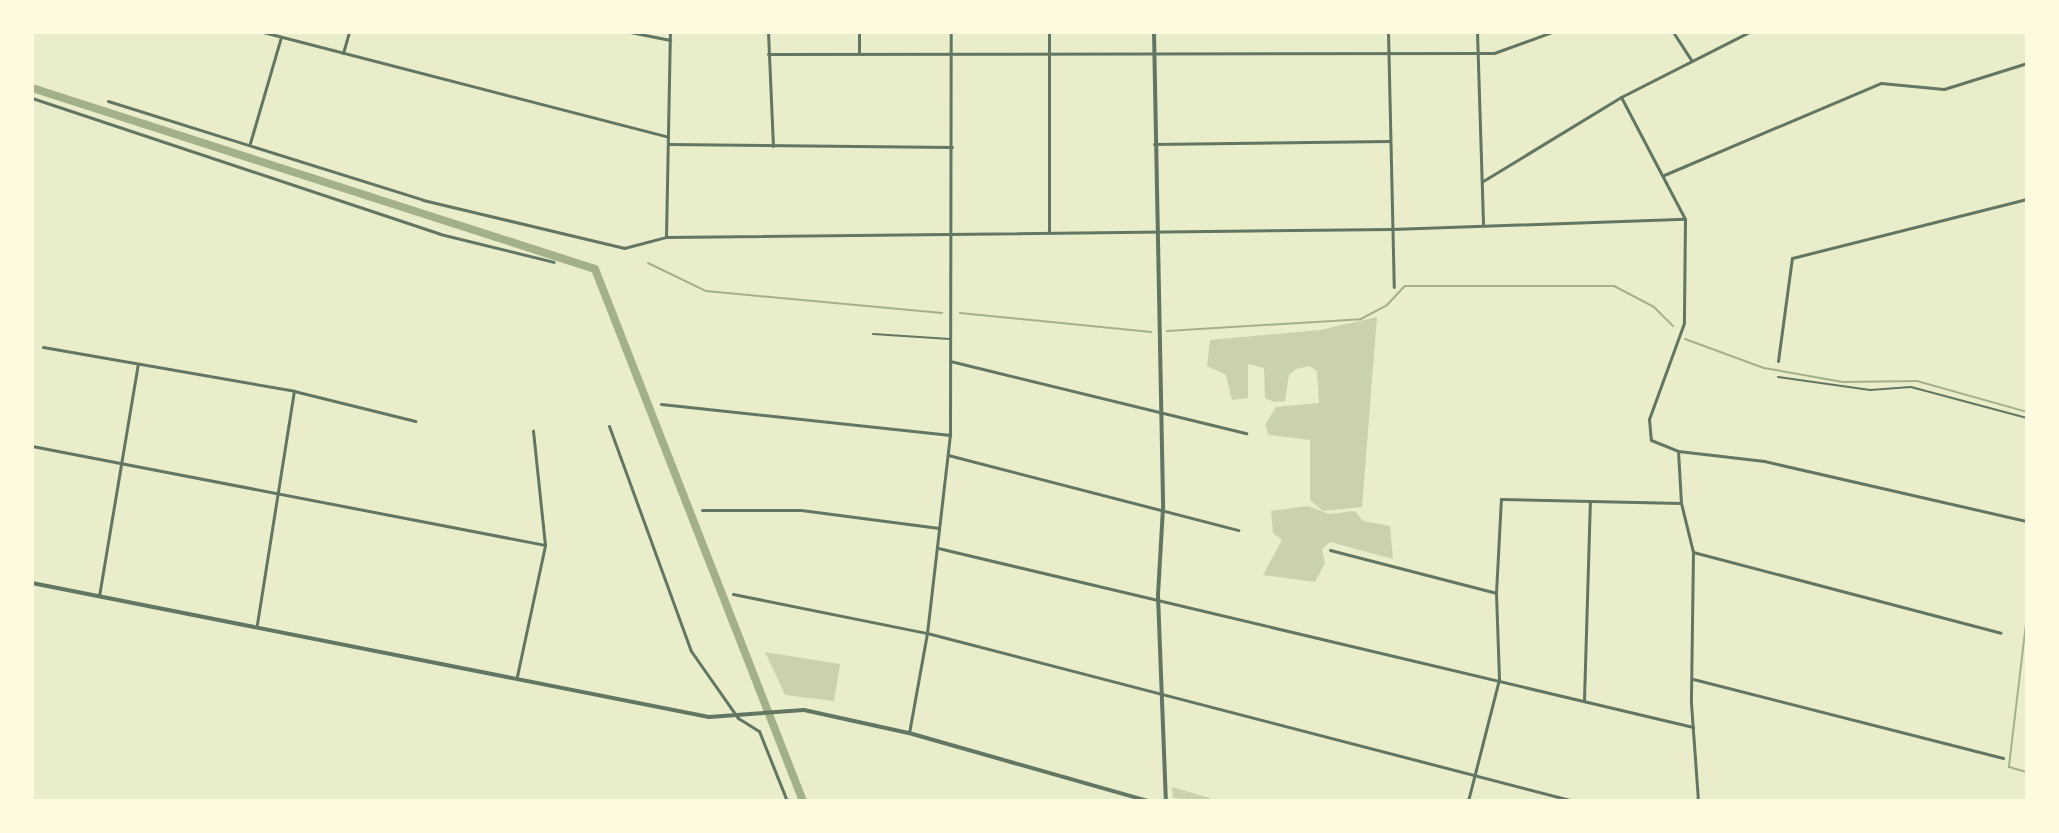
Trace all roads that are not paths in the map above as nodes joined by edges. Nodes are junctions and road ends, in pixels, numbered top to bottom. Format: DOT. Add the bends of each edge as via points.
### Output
graph roads {
  1 [pos="263,32"];
  2 [pos="349,32"];
  3 [pos="630,32"];
  4 [pos="670,32"];
  5 [pos="768,32"];
  6 [pos="859,32"];
  7 [pos="951,32"];
  8 [pos="1049,32"];
  9 [pos="1154,32"];
  10 [pos="1388,32"];
  11 [pos="1477,32"];
  12 [pos="1552,32"];
  13 [pos="1673,32"];
  14 [pos="1749,32"];
  15 [pos="281,37"];
  16 [pos="670,40"];
  17 [pos="859,52"];
  18 [pos="1050,52"];
  19 [pos="1154,52"];
  20 [pos="343,53"];
  21 [pos="951,53"];
  22 [pos="1388,53"];
  23 [pos="1478,53"];
  24 [pos="768,54"];
  25 [pos="1691,60"];
  26 [pos="2026,63"];
  27 [pos="1621,97"];
  28 [pos="32,98"];
  29 [pos="108,101"];
  30 [pos="668,137"];
  31 [pos="1390,141"];
  32 [pos="250,143"];
  33 [pos="668,144"];
  34 [pos="1154,144"];
  35 [pos="773,146"];
  36 [pos="952,147"];
  37 [pos="2027,150"];
  38 [pos="1664,175"];
  39 [pos="1483,181"];
  40 [pos="2027,199"];
  41 [pos="1685,219"];
  42 [pos="1483,224"];
  43 [pos="1392,229"];
  44 [pos="1049,232"];
  45 [pos="1155,232"];
  46 [pos="954,235"];
  47 [pos="666,237"];
  48 [pos="554,262"];
  49 [pos="1394,287"];
  50 [pos="873,334"];
  51 [pos="951,339"];
  52 [pos="43,347"];
  53 [pos="950,361"];
  54 [pos="1778,361"];
  55 [pos="138,364"];
  56 [pos="1778,377"];
  57 [pos="294,391"];
  58 [pos="661,404"];
  59 [pos="1161,411"];
  60 [pos="2027,418"];
  61 [pos="415,421"];
  62 [pos="609,426"];
  63 [pos="533,431"];
  64 [pos="1246,433"];
  65 [pos="950,435"];
  66 [pos="32,446"];
  67 [pos="1678,451"];
  68 [pos="948,455"];
  69 [pos="119,464"];
  70 [pos="280,495"];
  71 [pos="1590,501"];
  72 [pos="1681,503"];
  73 [pos="1163,508"];
  74 [pos="702,510"];
  75 [pos="2027,521"];
  76 [pos="939,528"];
  77 [pos="1238,530"];
  78 [pos="545,545"];
  79 [pos="938,548"];
  80 [pos="1330,550"];
  81 [pos="1693,552"];
  82 [pos="32,583"];
  83 [pos="1496,593"];
  84 [pos="733,594"];
  85 [pos="1158,596"];
  86 [pos="99,597"];
  87 [pos="257,624"];
  88 [pos="927,633"];
  89 [pos="2001,633"];
  90 [pos="517,676"];
  91 [pos="1499,679"];
  92 [pos="1693,679"];
  93 [pos="1164,696"];
  94 [pos="1584,700"];
  95 [pos="738,718"];
  96 [pos="1693,727"];
  97 [pos="909,733"];
  98 [pos="2003,758"];
  99 [pos="1476,776"];
  100 [pos="787,801"];
  101 [pos="1148,801"];
  102 [pos="1166,801"];
  103 [pos="1468,801"];
  104 [pos="1574,801"];
  105 [pos="1698,801"];
  1 -- 15 [label="street"];
  2 -- 20 [label="street"];
  3 -- 16 [label="street"];
  4 -- 16 [label="street"];
  5 -- 24 [label="street"];
  6 -- 17 [label="street"];
  7 -- 21 [label="street"];
  8 -- 18 [label="street"];
  9 -- 19 [label="street"];
  10 -- 22 [label="street"];
  11 -- 23 [label="street"];
  12 -- 23 [label="street" via="1512,51"];
  13 -- 25 [label="street"];
  14 -- 25 [label="street"];
  15 -- 20 [label="street"];
  15 -- 32 [label="street"];
  16 -- 30 [label="street"];
  17 -- 21 [label="street"];
  17 -- 24 [label="street"];
  18 -- 19 [label="street"];
  18 -- 21 [label="street"];
  18 -- 44 [label="street"];
  19 -- 22 [label="street"];
  19 -- 34 [label="street"];
  20 -- 30 [label="street"];
  21 -- 36 [label="street"];
  22 -- 23 [label="street"];
  22 -- 31 [label="street"];
  23 -- 39 [label="street"];
  24 -- 35 [label="street"];
  25 -- 27 [label="street"];
  26 -- 37 [label="street"];
  26 -- 38 [label="street" via="1944,89 1881,83"];
  27 -- 38 [label="street"];
  27 -- 39 [label="street"];
  28 -- 48 [label="street" via="399,221"];
  29 -- 32 [label="street"];
  30 -- 33 [label="street"];
  31 -- 34 [label="street"];
  31 -- 43 [label="street"];
  32 -- 47 [label="street" via="423,200 600,246 624,248"];
  33 -- 35 [label="street"];
  33 -- 47 [label="street"];
  34 -- 45 [label="street"];
  35 -- 36 [label="street"];
  36 -- 46 [label="street"];
  38 -- 41 [label="street"];
  39 -- 42 [label="street"];
  40 -- 54 [label="street" via="1792,258"];
  41 -- 42 [label="street"];
  41 -- 67 [label="street" via="1684,323 1649,419 1651,440"];
  42 -- 43 [label="street"];
  43 -- 45 [label="street"];
  43 -- 49 [label="street"];
  44 -- 45 [label="street"];
  44 -- 46 [label="street"];
  45 -- 59 [label="street"];
  46 -- 47 [label="street"];
  46 -- 51 [label="street"];
  50 -- 51 [label="lane"];
  51 -- 53 [label="street"];
  52 -- 55 [label="street"];
  53 -- 59 [label="street"];
  53 -- 65 [label="street"];
  55 -- 57 [label="street"];
  55 -- 69 [label="street"];
  56 -- 60 [label="lane" via="1870,390 1911,387"];
  57 -- 61 [label="street"];
  57 -- 70 [label="street"];
  58 -- 65 [label="street"];
  59 -- 64 [label="street"];
  59 -- 73 [label="street"];
  62 -- 95 [label="street" via="691,651"];
  63 -- 78 [label="street"];
  65 -- 68 [label="street"];
  66 -- 69 [label="street"];
  67 -- 72 [label="street"];
  67 -- 75 [label="street" via="1778,464"];
  68 -- 73 [label="street"];
  68 -- 76 [label="street"];
  69 -- 70 [label="street"];
  69 -- 86 [label="street"];
  70 -- 78 [label="street"];
  70 -- 87 [label="street"];
  71 -- 72 [label="street"];
  71 -- 83 [label="street" via="1501,499"];
  71 -- 94 [label="street"];
  72 -- 81 [label="street"];
  73 -- 77 [label="street"];
  73 -- 85 [label="street"];
  74 -- 76 [label="street" via="801,510"];
  76 -- 79 [label="street"];
  78 -- 90 [label="street"];
  79 -- 85 [label="street"];
  79 -- 88 [label="street"];
  80 -- 83 [label="street"];
  81 -- 89 [label="street"];
  81 -- 92 [label="street"];
  82 -- 86 [label="street"];
  83 -- 91 [label="street"];
  84 -- 88 [label="street"];
  85 -- 91 [label="street" via="1480,681"];
  85 -- 93 [label="street"];
  86 -- 87 [label="street"];
  87 -- 90 [label="street"];
  88 -- 93 [label="street"];
  88 -- 97 [label="street"];
  90 -- 95 [label="street"];
  91 -- 94 [label="street"];
  91 -- 99 [label="street"];
  92 -- 96 [label="street"];
  92 -- 98 [label="street"];
  93 -- 99 [label="street"];
  93 -- 102 [label="street"];
  94 -- 96 [label="street"];
  95 -- 97 [label="street" via="790,711"];
  95 -- 100 [label="street" via="759,731"];
  96 -- 105 [label="street"];
  97 -- 101 [label="street"];
  99 -- 103 [label="street"];
  99 -- 104 [label="street"];
}
